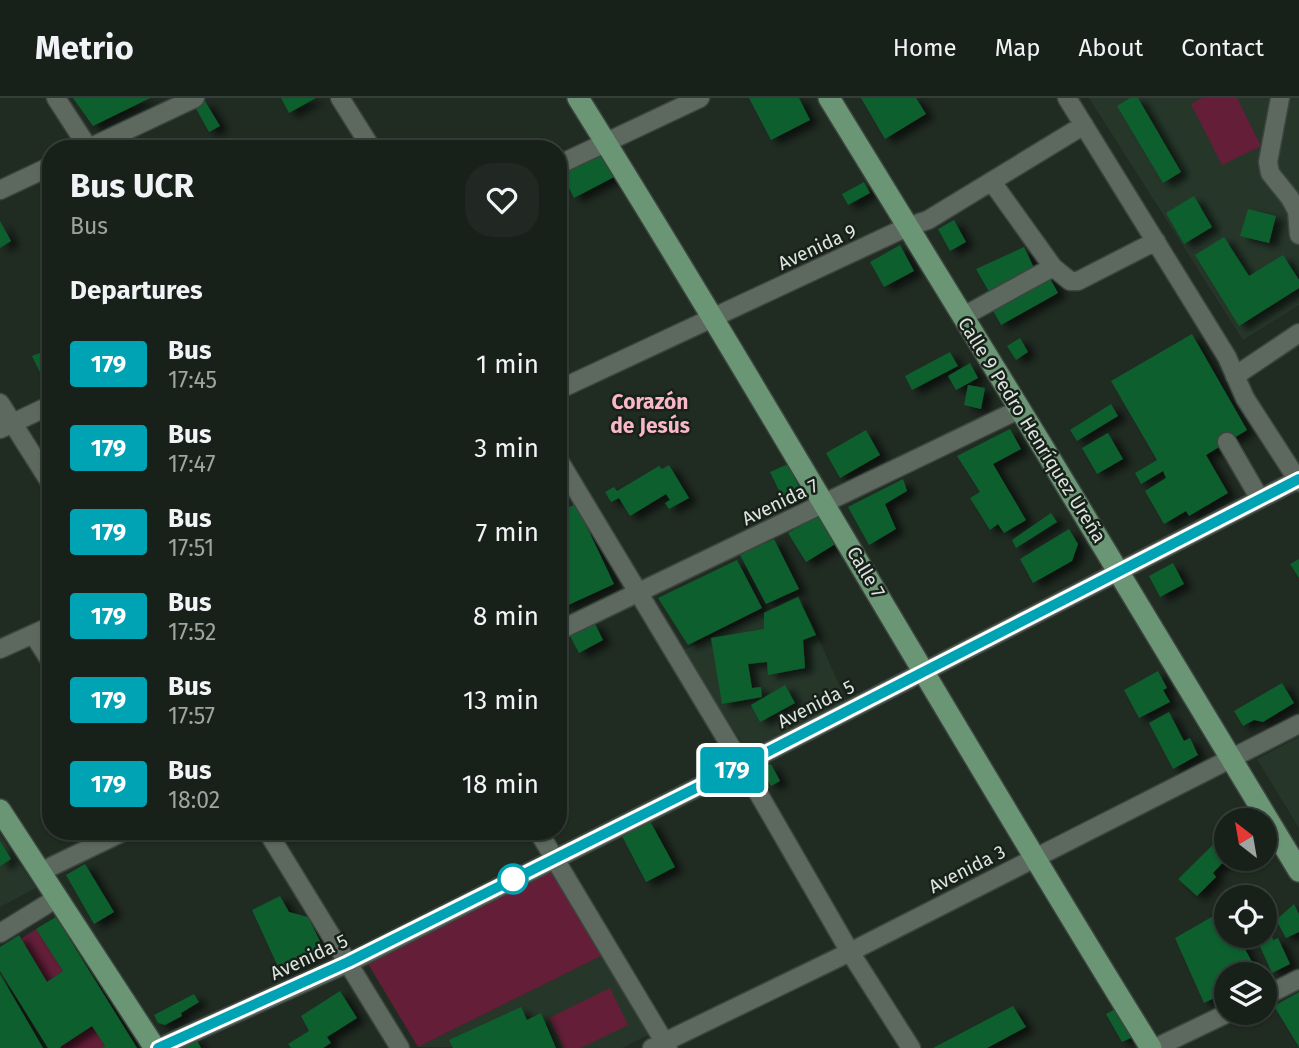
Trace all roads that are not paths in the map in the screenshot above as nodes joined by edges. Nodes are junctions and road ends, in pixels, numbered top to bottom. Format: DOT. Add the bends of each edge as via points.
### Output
graph roads {
  1 [pos="56,98"];
  2 [pos="195,98"];
  3 [pos="341,98"];
  4 [pos="578,98"];
  5 [pos="700,98"];
  6 [pos="829,98"];
  7 [pos="1067,98"];
  8 [pos="1280,98"];
  9 [pos="1084,125"];
  10 [pos="82,140"];
  11 [pos="107,140"];
  12 [pos="367,140"];
  13 [pos="606,142"];
  14 [pos="567,160"];
  15 [pos="42,170"];
  16 [pos="992,182"];
  17 [pos="0,190"];
  18 [pos="907,227"];
  19 [pos="1299,235"];
  20 [pos="1156,241"];
  21 [pos="1053,267"];
  22 [pos="962,317"];
  23 [pos="712,319"];
  24 [pos="1299,333"];
  25 [pos="1235,376"];
  26 [pos="567,386"];
  27 [pos="0,403"];
  28 [pos="42,409"];
  29 [pos="1020,409"];
  30 [pos="6,426"];
  31 [pos="1227,442"];
  32 [pos="42,472"];
  33 [pos="567,474"];
  34 [pos="1299,481"];
  35 [pos="1260,499"];
  36 [pos="825,504"];
  37 [pos="1118,571"];
  38 [pos="639,593"];
  39 [pos="567,627"];
  40 [pos="42,630"];
  41 [pos="33,634"];
  42 [pos="42,648"];
  43 [pos="0,649"];
  44 [pos="925,671"];
  45 [pos="1299,724"];
  46 [pos="1230,760"];
  47 [pos="742,765"];
  48 [pos="0,810"];
  49 [pos="106,840"];
  50 [pos="273,840"];
  51 [pos="543,840"];
  52 [pos="554,858"];
  53 [pos="1034,859"];
  54 [pos="1299,871"];
  55 [pos="40,872"];
  56 [pos="57,898"];
  57 [pos="0,933"];
  58 [pos="850,952"];
  59 [pos="348,962"];
  60 [pos="1299,979"];
  61 [pos="1277,990"];
  62 [pos="1214,1020"];
  63 [pos="662,1046"];
  64 [pos="156,1048"];
  65 [pos="400,1048"];
  66 [pos="911,1048"];
  67 [pos="1153,1048"];
  1 -- 10 [label="street"];
  2 -- 11 [label="street"];
  3 -- 12 [label="street"];
  4 -- 13 [label="main road, Calle 7"];
  5 -- 13 [label="street"];
  6 -- 18 [label="main road, Calle 9 Pedro Henríquez Ureña"];
  7 -- 9 [label="street"];
  8 -- 19 [label="street" via="1268,162 1270,173 1297,211"];
  9 -- 16 [label="street, Avenida 9"];
  9 -- 20 [label="street"];
  13 -- 14 [label="street"];
  13 -- 23 [label="main road, Calle 7"];
  15 -- 17 [label="street"];
  16 -- 18 [label="street, Avenida 9" via="928,220"];
  16 -- 21 [label="street"];
  18 -- 22 [label="main road, Calle 9 Pedro Henríquez Ureña"];
  18 -- 23 [label="street, Avenida 9"];
  20 -- 21 [label="street" via="1078,281 1070,281"];
  20 -- 25 [label="street"];
  21 -- 22 [label="street"];
  22 -- 29 [label="main road, Calle 9 Pedro Henríquez Ureña"];
  23 -- 26 [label="street, Avenida 9"];
  23 -- 36 [label="main road, Calle 7"];
  24 -- 25 [label="street"];
  25 -- 34 [label="street"];
  27 -- 30 [label="street"];
  28 -- 30 [label="street"];
  29 -- 36 [label="street, Avenida 7"];
  29 -- 37 [label="main road, Calle 9 Pedro Henríquez Ureña"];
  30 -- 32 [label="street"];
  31 -- 35 [label="street"];
  33 -- 38 [label="street"];
  34 -- 35 [label="street, Avenida 5"];
  35 -- 37 [label="street, Avenida 5"];
  36 -- 38 [label="street, Avenida 7"];
  36 -- 44 [label="main road, Calle 7"];
  37 -- 44 [label="street, Avenida 5"];
  37 -- 46 [label="main road, Calle 9 Pedro Henríquez Ureña"];
  38 -- 39 [label="street, Avenida 7"];
  38 -- 47 [label="street"];
  40 -- 41 [label="street"];
  41 -- 42 [label="street"];
  41 -- 43 [label="street"];
  44 -- 47 [label="street, Avenida 5"];
  44 -- 53 [label="main road, Calle 7"];
  45 -- 46 [label="street, Avenida 3"];
  46 -- 53 [label="street, Avenida 3"];
  46 -- 54 [label="main road, Calle 9 Pedro Henríquez Ureña"];
  47 -- 52 [label="street, Avenida 5"];
  47 -- 58 [label="street"];
  48 -- 55 [label="main road"];
  49 -- 55 [label="street"];
  50 -- 59 [label="street"];
  51 -- 52 [label="street"];
  52 -- 59 [label="street, Avenida 5"];
  52 -- 63 [label="street"];
  53 -- 58 [label="street, Avenida 3"];
  53 -- 67 [label="main road, Calle 7"];
  55 -- 56 [label="main road"];
  56 -- 57 [label="street"];
  56 -- 64 [label="main road"];
  58 -- 63 [label="street, Avenida 3"];
  58 -- 66 [label="street"];
  59 -- 64 [label="street, Avenida 5"];
  59 -- 65 [label="street"];
  60 -- 61 [label="street"];
  62 -- 67 [label="street"];
}
